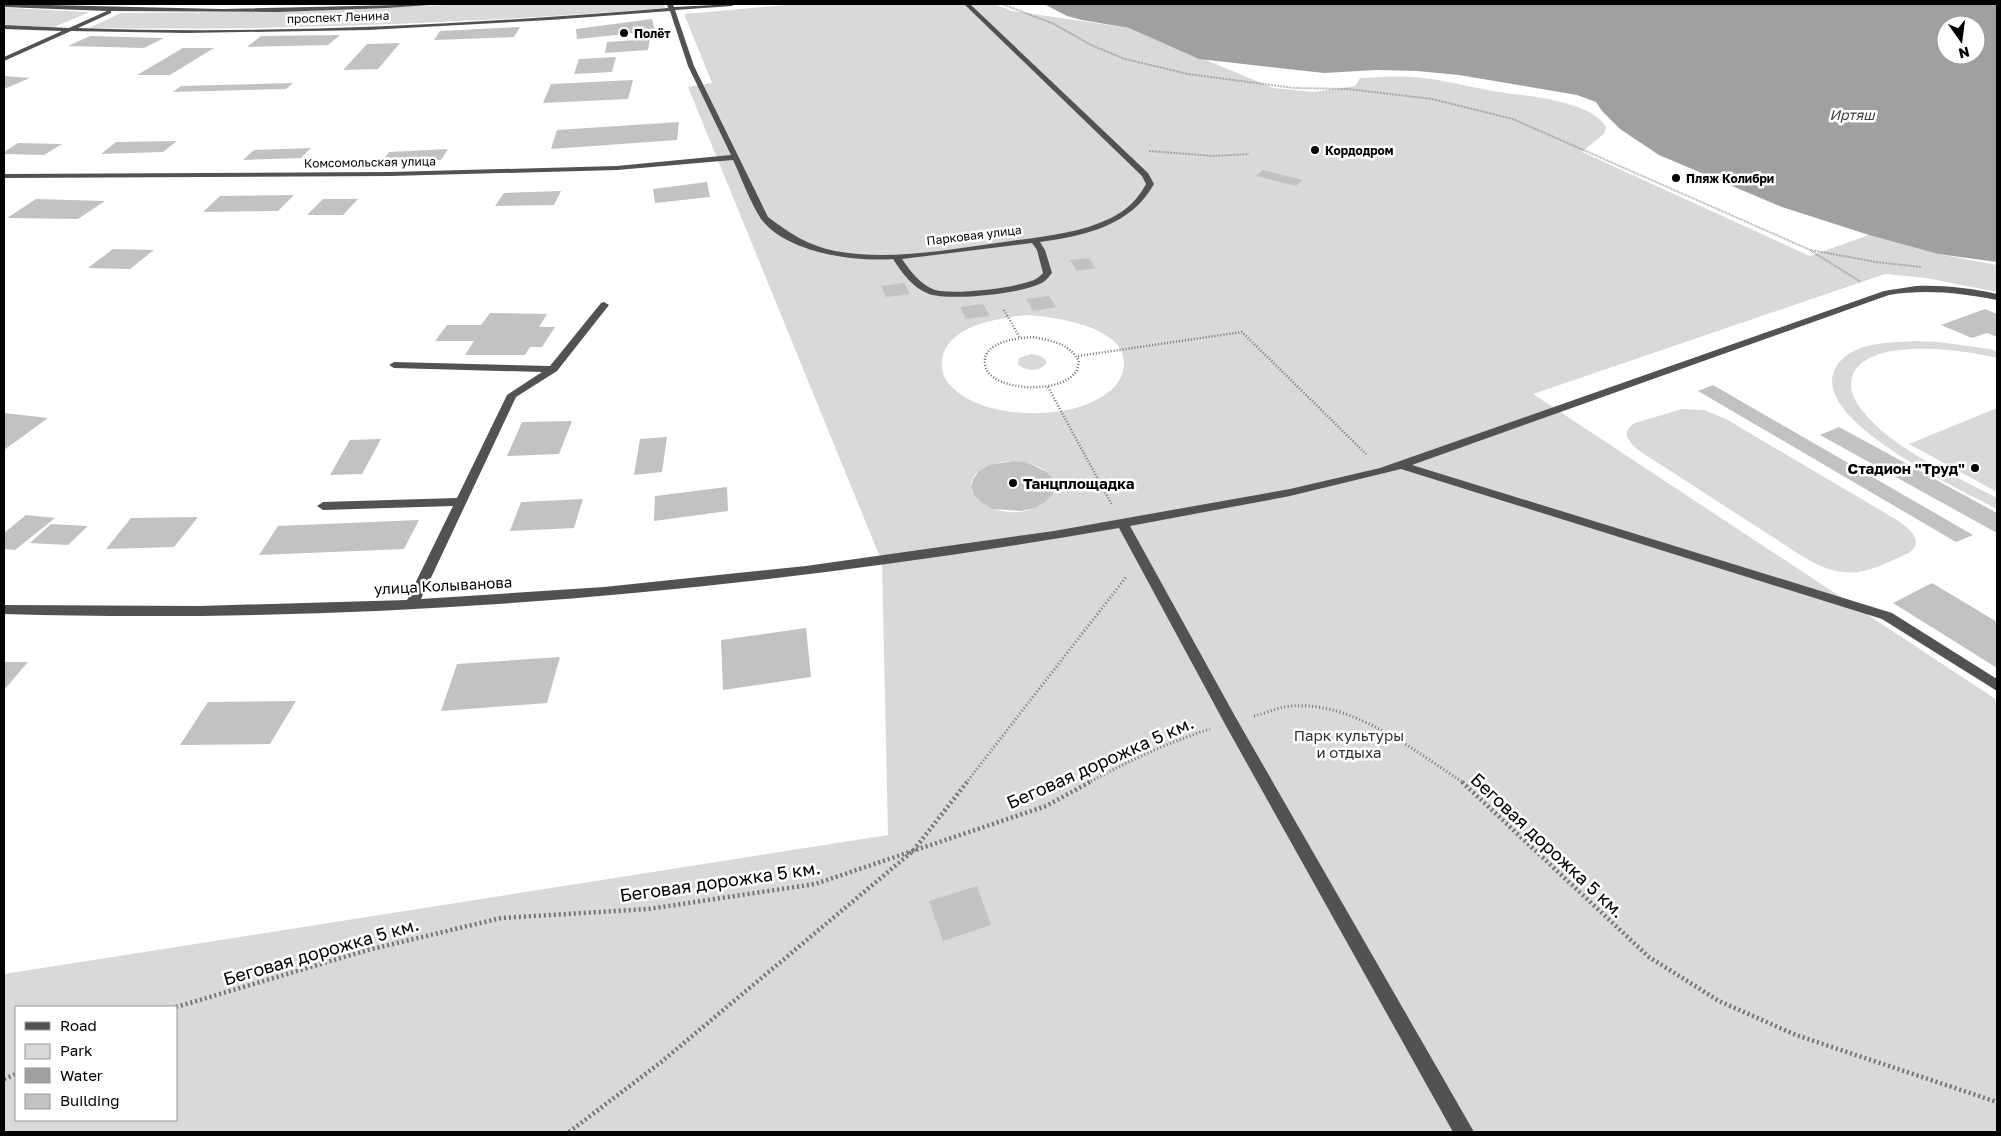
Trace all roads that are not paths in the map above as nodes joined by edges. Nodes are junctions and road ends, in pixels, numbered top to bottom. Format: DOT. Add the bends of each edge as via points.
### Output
graph roads {
  1 [pos="8,4"];
  2 [pos="126,4"];
  3 [pos="441,4"];
  4 [pos="732,4"];
  5 [pos="967,4"];
  6 [pos="4,5"];
  7 [pos="671,6"];
  8 [pos="112,11"];
  9 [pos="4,27"];
  10 [pos="69,30"];
  11 [pos="4,59"];
  12 [pos="736,158"];
  13 [pos="4,176"];
  14 [pos="1035,240"];
  15 [pos="897,258"];
  16 [pos="1997,296"];
  17 [pos="604,305"];
  18 [pos="394,365"];
  19 [pos="553,369"];
  20 [pos="1401,465"];
  21 [pos="461,502"];
  22 [pos="324,506"];
  23 [pos="1123,525"];
  24 [pos="412,604"];
  25 [pos="4,610"];
  26 [pos="1997,686"];
  27 [pos="1464,1132"];
  1 -- 6 [label="street"];
  2 -- 8 [label="street"];
  3 -- 8 [label="street, проспект Ленина" via="241,11"];
  4 -- 7 [label="street, проспект Ленина"];
  5 -- 14 [label="street, Парковая улица" via="1145,175 1150,184 1137,204 1115,219 1066,236"];
  6 -- 8 [label="street, проспект Ленина"];
  7 -- 10 [label="street, проспект Ленина" via="493,22 372,28 170,32"];
  7 -- 12 [label="street, Парковая улица" via="691,66"];
  8 -- 10 [label="street"];
  9 -- 10 [label="street, проспект Ленина"];
  10 -- 11 [label="street"];
  12 -- 13 [label="street, Комсомольская улица" via="617,168 390,174"];
  12 -- 15 [label="street, Парковая улица" via="765,218 776,230 794,241 839,253"];
  14 -- 15 [label="street, Парковая улица"];
  14 -- 15 [label="street" via="1048,273 1034,284 992,290 936,293 924,288"];
  16 -- 20 [label="street, улица Колыванова" via="1939,287 1886,293"];
  17 -- 19 [label="street"];
  18 -- 19 [label="street"];
  19 -- 21 [label="street" via="512,395"];
  20 -- 23 [label="street, улица Колыванова" via="1326,485"];
  20 -- 26 [label="street" via="1887,616"];
  21 -- 22 [label="street"];
  21 -- 24 [label="street"];
  23 -- 24 [label="street, улица Колыванова" via="882,562 642,588"];
  23 -- 27 [label="street" via="1230,722"];
  24 -- 25 [label="street, улица Колыванова" via="200,611"];
}
